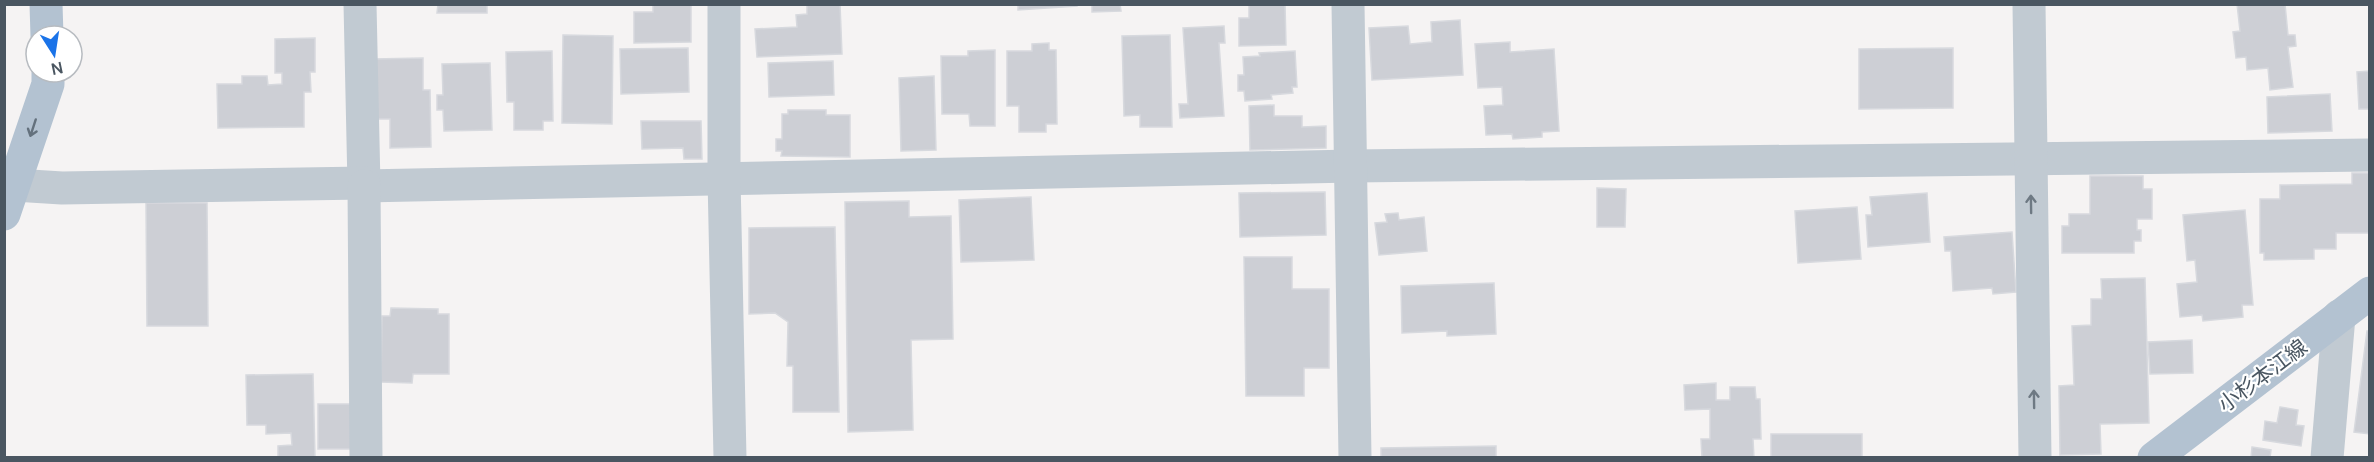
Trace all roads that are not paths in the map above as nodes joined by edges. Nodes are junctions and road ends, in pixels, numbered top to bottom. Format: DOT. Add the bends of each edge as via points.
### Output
graph roads {
  1 [pos="46,4"];
  2 [pos="360,4"];
  3 [pos="724,4"];
  4 [pos="1348,4"];
  5 [pos="2029,4"];
  6 [pos="47,24"];
  7 [pos="48,84"];
  8 [pos="2370,155"];
  9 [pos="2031,157"];
  10 [pos="1352,166"];
  11 [pos="724,178"];
  12 [pos="364,184"];
  13 [pos="9,200"];
  14 [pos="2370,293"];
  15 [pos="2339,316"];
  16 [pos="366,458"];
  17 [pos="730,458"];
  18 [pos="1355,458"];
  19 [pos="2035,458"];
  20 [pos="2154,458"];
  21 [pos="2327,458"];
  1 -- 6 [label="main road"];
  2 -- 12 [label="street"];
  3 -- 11 [label="street"];
  4 -- 10 [label="street"];
  5 -- 9 [label="street"];
  7 -- 13 [label="main road, one-way"];
  8 -- 9 [label="street"];
  9 -- 10 [label="street"];
  19 -- 9 [label="street, one-way"];
  10 -- 11 [label="street"];
  10 -- 18 [label="street"];
  11 -- 12 [label="street"];
  11 -- 17 [label="street"];
  12 -- 13 [label="street" via="62,188"];
  12 -- 16 [label="street"];
  14 -- 15 [label="main road, 小杉本江線"];
  15 -- 20 [label="main road, 小杉本江線"];
  15 -- 21 [label="street"];
}
